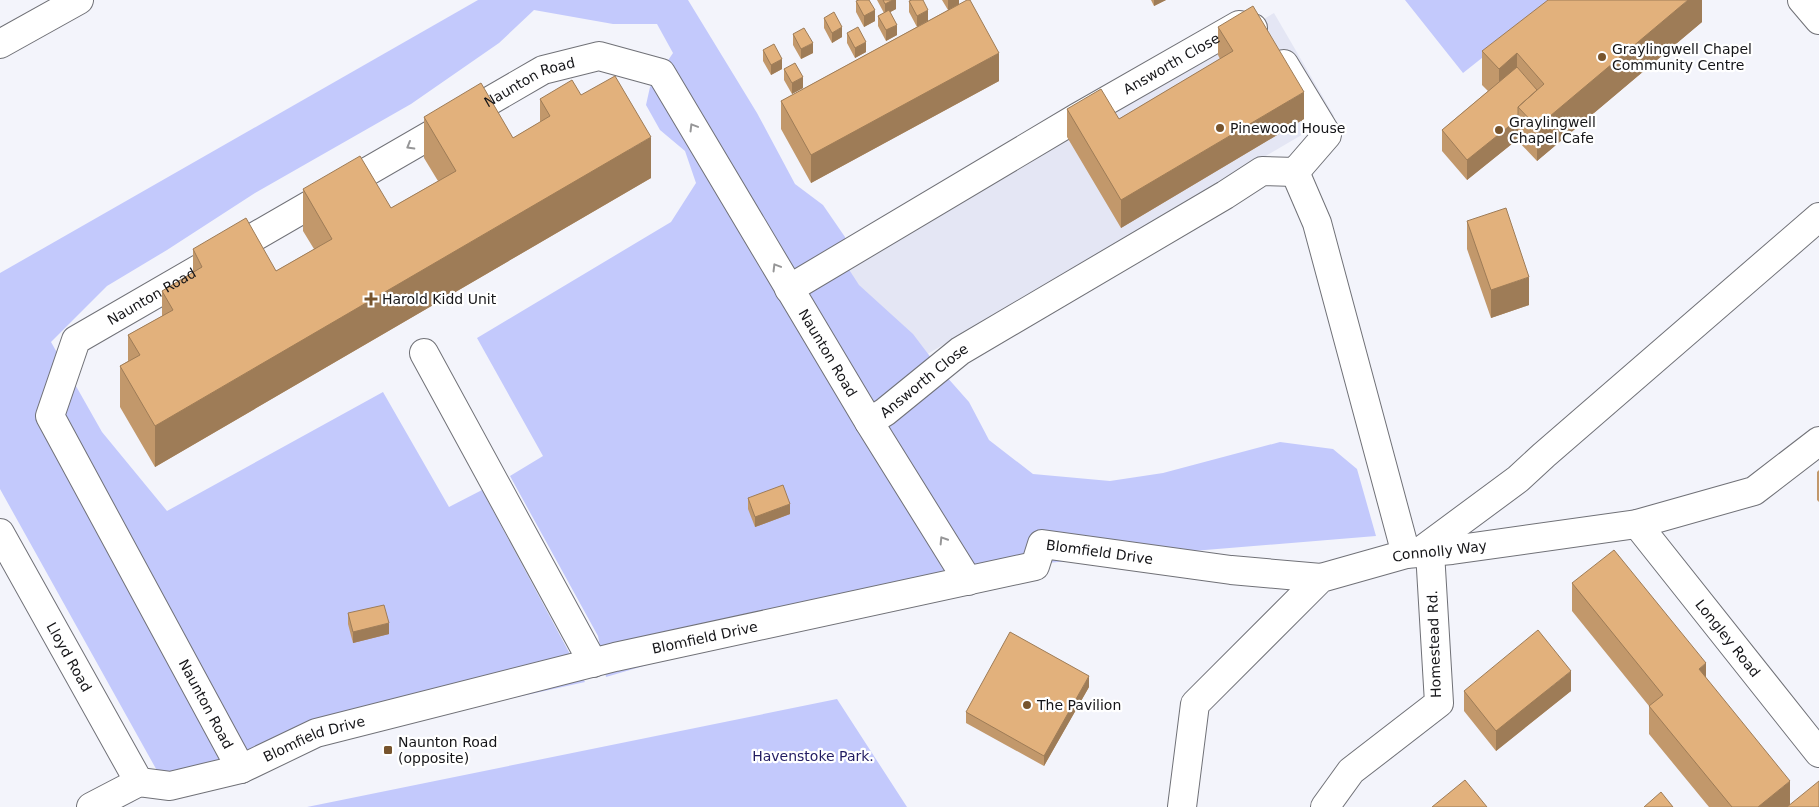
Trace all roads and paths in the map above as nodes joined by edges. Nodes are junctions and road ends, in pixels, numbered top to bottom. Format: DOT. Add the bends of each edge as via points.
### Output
graph roads {
  1 [pos="79,0"];
  2 [pos="1802,0"];
  3 [pos="1819,20"];
  4 [pos="0,44"];
  5 [pos="1295,172"];
  6 [pos="1819,217"];
  7 [pos="789,290"];
  8 [pos="424,352"];
  9 [pos="870,422"];
  10 [pos="1819,441"];
  11 [pos="1637,524"];
  12 [pos="0,533"];
  13 [pos="1418,553"];
  14 [pos="1321,578"];
  15 [pos="968,581"];
  16 [pos="593,663"];
  17 [pos="1819,753"];
  18 [pos="242,769"];
  19 [pos="139,782"];
  20 [pos="91,807"];
  21 [pos="1182,807"];
  22 [pos="1325,807"];
  1 -- 4 [label="street"];
  2 -- 3 [label="street"];
  5 -- 7 [label="street, Answorth Close" via="1327,135 1264,31 1239,25"];
  5 -- 9 [label="street, Answorth Close" via="1262,171 960,350"];
  5 -- 13 [label="street" via="1318,222"];
  6 -- 13 [label="street" via="1518,480"];
  7 -- 9 [label="street, Naunton Road"];
  7 -- 18 [label="street, Naunton Road, one-way" via="661,73 599,56 543,70 76,340 50,416"];
  8 -- 16 [label="street"];
  15 -- 9 [label="street, Naunton Road, one-way"];
  10 -- 11 [label="street, Connolly Way" via="1754,491"];
  11 -- 13 [label="street, Connolly Way"];
  11 -- 17 [label="street, Longley Road"];
  12 -- 19 [label="street, Lloyd Road"];
  13 -- 14 [label="street, Connolly Way"];
  13 -- 22 [label="street, Homestead Rd." via="1439,703 1351,770"];
  14 -- 15 [label="street, Blomfield Drive" via="1231,570 1042,544 1035,566"];
  14 -- 21 [label="street, Connolly Way" via="1195,704"];
  15 -- 16 [label="street, Blomfield Drive"];
  16 -- 18 [label="street, Blomfield Drive" via="316,733"];
  18 -- 19 [label="street, Blomfield Drive" via="170,786"];
  19 -- 20 [label="street"];
}
